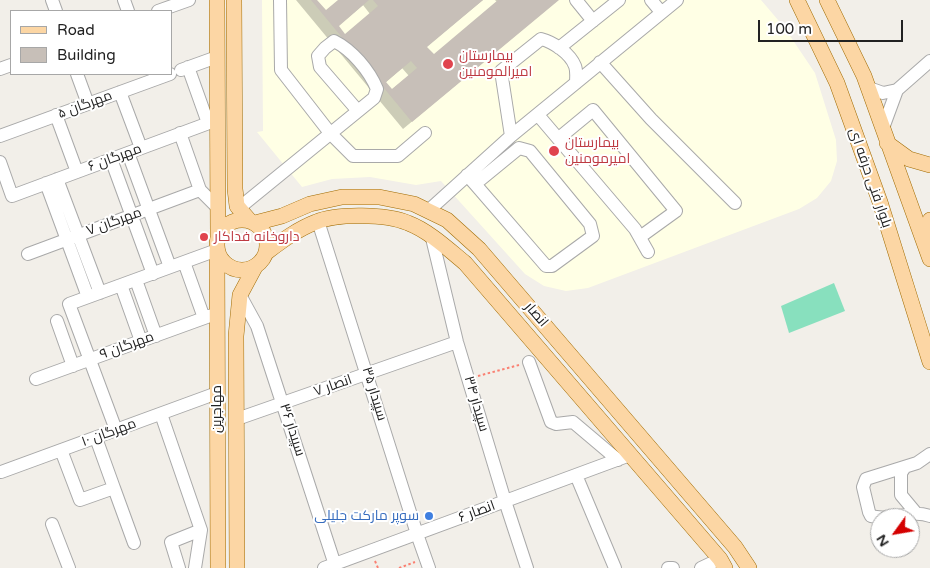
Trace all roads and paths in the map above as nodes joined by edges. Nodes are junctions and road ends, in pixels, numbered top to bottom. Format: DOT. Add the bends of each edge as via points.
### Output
graph roads {
  1 [pos="189,0"];
  2 [pos="217,0"];
  3 [pos="234,0"];
  4 [pos="280,0"];
  5 [pos="576,0"];
  6 [pos="619,0"];
  7 [pos="652,0"];
  8 [pos="677,0"];
  9 [pos="797,0"];
  10 [pos="827,0"];
  11 [pos="161,10"];
  12 [pos="661,12"];
  13 [pos="593,21"];
  14 [pos="558,48"];
  15 [pos="218,57"];
  16 [pos="930,61"];
  17 [pos="600,62"];
  18 [pos="188,67"];
  19 [pos="172,74"];
  20 [pos="77,75"];
  21 [pos="168,75"];
  22 [pos="864,76"];
  23 [pos="576,83"];
  24 [pos="897,90"];
  25 [pos="120,92"];
  26 [pos="88,104"];
  27 [pos="358,111"];
  28 [pos="56,115"];
  29 [pos="538,115"];
  30 [pos="213,122"];
  31 [pos="180,133"];
  32 [pos="330,133"];
  33 [pos="425,133"];
  34 [pos="0,136"];
  35 [pos="510,136"];
  36 [pos="885,136"];
  37 [pos="559,138"];
  38 [pos="141,148"];
  39 [pos="128,153"];
  40 [pos="111,159"];
  41 [pos="0,162"];
  42 [pos="930,165"];
  43 [pos="77,172"];
  44 [pos="471,179"];
  45 [pos="52,181"];
  46 [pos="200,190"];
  47 [pos="736,203"];
  48 [pos="218,208"];
  49 [pos="239,208"];
  50 [pos="148,209"];
  51 [pos="428,211"];
  52 [pos="132,216"];
  53 [pos="318,220"];
  54 [pos="930,220"];
  55 [pos="252,222"];
  56 [pos="73,237"];
  57 [pos="432,238"];
  58 [pos="640,238"];
  59 [pos="218,243"];
  60 [pos="930,246"];
  61 [pos="267,252"];
  62 [pos="648,252"];
  63 [pos="28,254"];
  64 [pos="930,259"];
  65 [pos="184,262"];
  66 [pos="170,267"];
  67 [pos="255,267"];
  68 [pos="153,274"];
  69 [pos="136,280"];
  70 [pos="121,285"];
  71 [pos="94,295"];
  72 [pos="240,295"];
  73 [pos="535,314"];
  74 [pos="211,316"];
  75 [pos="56,321"];
  76 [pos="520,326"];
  77 [pos="156,336"];
  78 [pos="141,341"];
  79 [pos="457,342"];
  80 [pos="90,360"];
  81 [pos="529,362"];
  82 [pos="930,362"];
  83 [pos="73,366"];
  84 [pos="368,374"];
  85 [pos="36,379"];
  86 [pos="469,379"];
  87 [pos="217,393"];
  88 [pos="283,403"];
  89 [pos="161,414"];
  90 [pos="237,419"];
  91 [pos="116,430"];
  92 [pos="96,438"];
  93 [pos="649,446"];
  94 [pos="62,450"];
  95 [pos="930,454"];
  96 [pos="624,457"];
  97 [pos="905,467"];
  98 [pos="1,472"];
  99 [pos="576,475"];
  100 [pos="114,488"];
  101 [pos="505,501"];
  102 [pos="913,508"];
  103 [pos="870,514"];
  104 [pos="52,524"];
  105 [pos="201,530"];
  106 [pos="417,534"];
  107 [pos="134,543"];
  108 [pos="427,563"];
  109 [pos="723,564"];
  110 [pos="331,567"];
  111 [pos="69,568"];
  112 [pos="179,568"];
  113 [pos="195,568"];
  114 [pos="218,568"];
  115 [pos="237,568"];
  116 [pos="398,568"];
  117 [pos="527,568"];
  118 [pos="615,568"];
  119 [pos="668,568"];
  120 [pos="673,568"];
  121 [pos="701,568"];
  122 [pos="749,568"];
  1 -- 11 [label="street"];
  2 -- 15 [label="main road, مهاجرین"];
  3 -- 49 [label="main road" via="235,189"];
  4 -- 32 [label="street" via="281,70"];
  5 -- 13 [label="street"];
  6 -- 13 [label="street"];
  7 -- 12 [label="street"];
  8 -- 12 [label="street"];
  9 -- 82 [label="main road, بلوار فنی حرفه ای" via="840,92 880,202"];
  10 -- 22 [label="main road, بلوار فنی حرفه ای"];
  12 -- 17 [label="street"];
  13 -- 14 [label="street"];
  14 -- 23 [label="street" via="576,68"];
  14 -- 35 [label="street" via="551,41 541,39 501,71"];
  15 -- 18 [label="street, مهرگان ۵"];
  15 -- 30 [label="main road, مهاجرین"];
  16 -- 24 [label="street"];
  17 -- 23 [label="street"];
  17 -- 47 [label="street" via="651,119"];
  18 -- 19 [label="street, مهرگان ۵"];
  18 -- 30 [label="street"];
  20 -- 26 [label="street"];
  21 -- 25 [label="street, مهرگان ۵"];
  22 -- 24 [label="street" via="869,88 883,93"];
  22 -- 36 [label="main road, بلوار فنی حرفه ای"];
  23 -- 29 [label="street"];
  24 -- 36 [label="street"];
  25 -- 26 [label="street, مهرگان ۵"];
  25 -- 38 [label="street"];
  26 -- 28 [label="street, مهرگان ۵"];
  27 -- 27 [label="street" via="374,98 377,89 372,77 350,52 334,41 318,56 320,67"];
  27 -- 32 [label="street"];
  28 -- 34 [label="street, مهرگان ۵"];
  28 -- 43 [label="street"];
  29 -- 35 [label="street"];
  29 -- 37 [label="street"];
  30 -- 31 [label="street, مهرگان ۶"];
  30 -- 48 [label="main road, مهاجرین"];
  31 -- 38 [label="street, مهرگان ۶"];
  31 -- 46 [label="street"];
  32 -- 33 [label="street" via="352,156 398,156"];
  32 -- 49 [label="street"];
  35 -- 44 [label="street"];
  36 -- 42 [label="main road" via="909,159"];
  36 -- 64 [label="main road, بلوار فنی حرفه ای"];
  37 -- 58 [label="street"];
  37 -- 58 [label="street" via="593,110 676,211"];
  38 -- 39 [label="street, مهرگان ۶"];
  39 -- 40 [label="street, مهرگان ۶"];
  39 -- 50 [label="street"];
  40 -- 43 [label="street, مهرگان ۶"];
  40 -- 52 [label="street"];
  41 -- 45 [label="street, مهرگان ۶" via="12,196"];
  43 -- 45 [label="street, مهرگان ۶"];
  44 -- 44 [label="street" via="546,266 552,266 593,236 590,224 530,151 518,148"];
  44 -- 51 [label="street"];
  45 -- 56 [label="street"];
  46 -- 48 [label="street"];
  46 -- 50 [label="street, مهرگان ۷"];
  48 -- 59 [label="main road, مهاجرین"];
  49 -- 55 [label="main road"];
  50 -- 52 [label="street, مهرگان ۷"];
  50 -- 66 [label="street"];
  51 -- 55 [label="main road, انصار" via="414,204 379,196 342,197"];
  51 -- 73 [label="main road, انصار" via="447,220 479,249"];
  52 -- 56 [label="street, مهرگان ۷"];
  52 -- 68 [label="street"];
  53 -- 57 [label="main road, انصار" via="377,216 408,223"];
  53 -- 61 [label="main road, انصار" via="290,234"];
  53 -- 84 [label="street, سپیدار ۳۵"];
  54 -- 60 [label="main road"];
  55 -- 59 [label="main road" via="242,219 227,224"];
  55 -- 61 [label="main road" via="261,227 267,239"];
  56 -- 63 [label="street, مهرگان ۷"];
  56 -- 71 [label="street"];
  57 -- 76 [label="main road, انصار" via="465,263"];
  57 -- 79 [label="street, سپیدار ۳۴"];
  58 -- 62 [label="street"];
  59 -- 65 [label="street"];
  59 -- 67 [label="main road" via="220,257 229,267 242,271"];
  59 -- 74 [label="main road, مهاجرین"];
  61 -- 67 [label="main road"];
  65 -- 66 [label="street"];
  65 -- 74 [label="street"];
  66 -- 68 [label="street"];
  67 -- 72 [label="main road, مهاجرین"];
  68 -- 69 [label="street"];
  69 -- 70 [label="street"];
  69 -- 77 [label="street"];
  70 -- 71 [label="street"];
  70 -- 78 [label="street"];
  71 -- 80 [label="street" via="69,304"];
  72 -- 88 [label="street, سپیدار ۳۶" via="258,326"];
  72 -- 90 [label="main road, مهاجرین" via="236,336"];
  73 -- 76 [label="main road"];
  73 -- 93 [label="main road, انصار"];
  74 -- 77 [label="street, مهرگان ۹"];
  74 -- 87 [label="main road, مهاجرین"];
  75 -- 83 [label="street"];
  76 -- 96 [label="main road, انصار"];
  77 -- 78 [label="street, مهرگان ۹"];
  78 -- 80 [label="street, مهرگان ۹"];
  79 -- 84 [label="street, انصار ۷"];
  79 -- 86 [label="street, سپیدار ۳۴"];
  80 -- 83 [label="street, مهرگان ۹"];
  80 -- 91 [label="street"];
  81 -- 86 [label="path"];
  81 -- 96 [label="street" via="552,422 573,422"];
  83 -- 85 [label="street, مهرگان ۹"];
  84 -- 88 [label="street, انصار ۷"];
  84 -- 106 [label="street, سپیدار ۳۵"];
  86 -- 101 [label="street, سپیدار ۳۴"];
  87 -- 89 [label="street, مهرگان ۱۰"];
  87 -- 114 [label="main road, مهاجرین"];
  88 -- 90 [label="street, انصار ۷"];
  88 -- 110 [label="street, سپیدار ۳۶"];
  89 -- 91 [label="street, مهرگان ۱۰"];
  89 -- 105 [label="street"];
  90 -- 115 [label="main road, مهاجرین"];
  91 -- 92 [label="street, مهرگان ۱۰"];
  92 -- 94 [label="street, مهرگان ۱۰"];
  92 -- 100 [label="street"];
  93 -- 96 [label="main road"];
  93 -- 122 [label="main road, انصار"];
  94 -- 98 [label="street, مهرگان ۱۰"];
  94 -- 100 [label="street" via="80,500"];
  95 -- 97 [label="street"];
  96 -- 99 [label="street, انصار ۶"];
  96 -- 109 [label="main road, انصار"];
  97 -- 102 [label="street" via="901,472 901,495"];
  97 -- 103 [label="street" via="866,479 863,488"];
  99 -- 101 [label="street, انصار ۶"];
  99 -- 118 [label="street"];
  100 -- 107 [label="street"];
  101 -- 106 [label="street, انصار ۶"];
  101 -- 117 [label="street, سپیدار ۳۴"];
  104 -- 111 [label="street"];
  105 -- 112 [label="street" via="171,542"];
  105 -- 113 [label="street"];
  106 -- 108 [label="street, سپیدار ۳۵"];
  106 -- 110 [label="street, انصار ۶"];
  108 -- 116 [label="path"];
  109 -- 121 [label="street"];
  119 -- 120 [label="street"];
}
